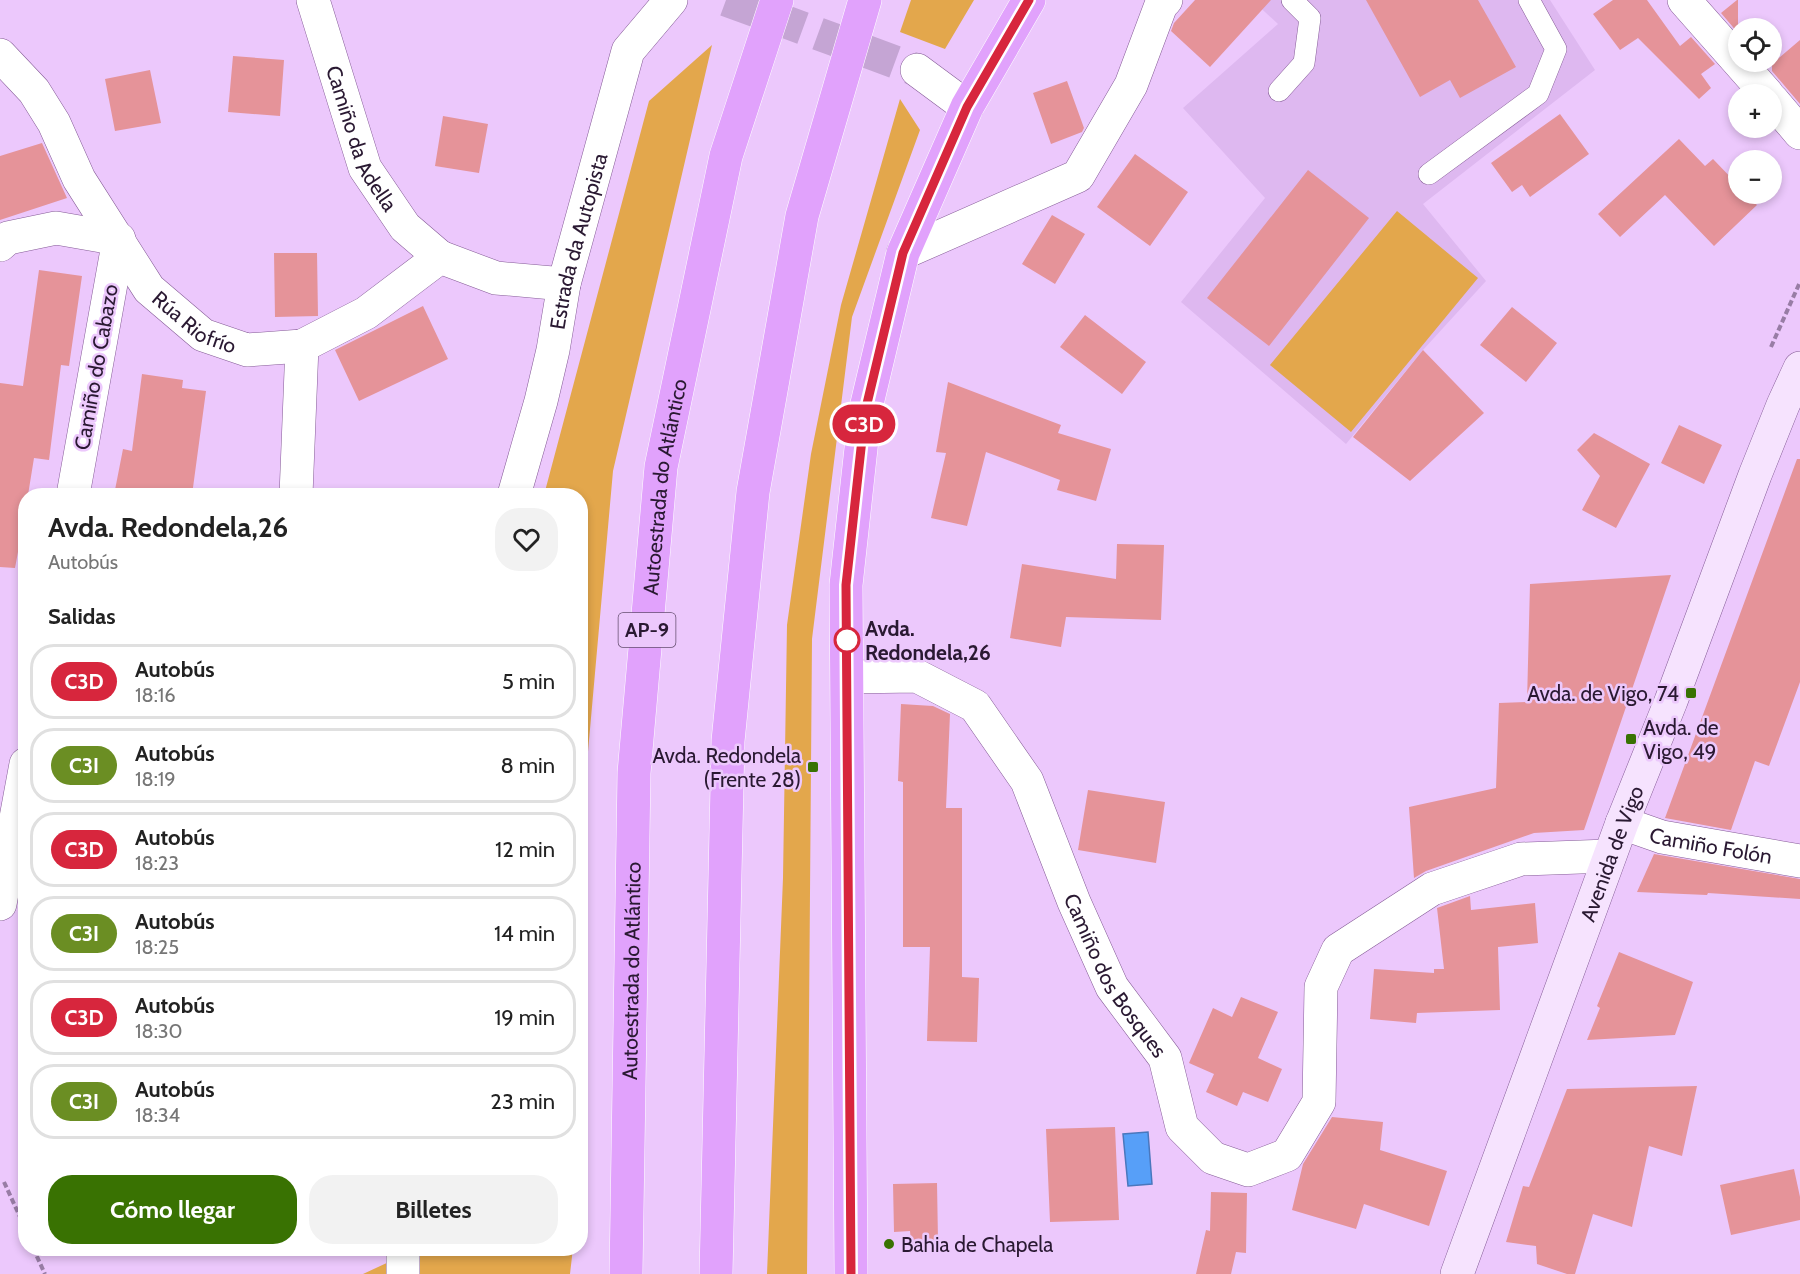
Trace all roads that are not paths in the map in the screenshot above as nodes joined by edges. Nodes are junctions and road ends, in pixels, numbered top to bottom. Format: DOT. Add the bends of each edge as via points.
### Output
graph roads {
  1 [pos="313,0"];
  2 [pos="671,0"];
  3 [pos="777,0"];
  4 [pos="865,0"];
  5 [pos="1029,0"];
  6 [pos="1166,0"];
  7 [pos="1292,0"];
  8 [pos="1529,0"];
  9 [pos="1684,0"];
  10 [pos="0,55"];
  11 [pos="917,70"];
  12 [pos="1758,84"];
  13 [pos="1278,92"];
  14 [pos="967,107"];
  15 [pos="1782,112"];
  16 [pos="1800,133"];
  17 [pos="1429,174"];
  18 [pos="119,239"];
  19 [pos="0,245"];
  20 [pos="903,253"];
  21 [pos="440,257"];
  22 [pos="564,284"];
  23 [pos="302,346"];
  24 [pos="1800,368"];
  25 [pos="74,488"];
  26 [pos="296,488"];
  27 [pos="516,488"];
  28 [pos="847,677"];
  29 [pos="18,807"];
  30 [pos="1622,823"];
  31 [pos="1609,856"];
  32 [pos="1800,861"];
  33 [pos="0,904"];
  34 [pos="403,1256"];
  35 [pos="403,1274"];
  36 [pos="626,1274"];
  37 [pos="716,1274"];
  38 [pos="851,1274"];
  39 [pos="1458,1274"];
  1 -- 21 [label="street, Camiño da Adella" via="365,168 405,227"];
  2 -- 22 [label="street, Estrada da Autopista" via="628,51"];
  3 -- 36 [label="highway, Autoestrada do Atlántico / AP-9" via="726,156 662,467 634,773"];
  4 -- 37 [label="highway" via="802,216 753,492 728,741"];
  5 -- 14 [label="highway"];
  6 -- 20 [label="street" via="1131,86 1078,176"];
  7 -- 13 [label="lane" via="1310,18 1304,63"];
  8 -- 17 [label="lane" via="1556,49 1538,94"];
  9 -- 12 [label="street"];
  10 -- 18 [label="street, Rúa Riofrío" via="34,91 54,123 79,180"];
  11 -- 14 [label="street"];
  14 -- 20 [label="highway"];
  15 -- 16 [label="street"];
  18 -- 19 [label="street" via="56,228 8,238"];
  18 -- 23 [label="street, Rúa Riofrío" via="149,289 203,335 247,350"];
  18 -- 25 [label="street, Camiño do Cabazo"];
  20 -- 28 [label="highway" via="865,412 846,585"];
  21 -- 22 [label="street" via="496,278"];
  21 -- 23 [label="street, Rúa Riofrío" via="366,313"];
  22 -- 27 [label="street, Estrada da Autopista" via="544,391"];
  23 -- 26 [label="street"];
  24 -- 30 [label="main road, Avenida de Vigo"];
  28 -- 31 [label="street, Camiño dos Bosques" via="917,676 975,706 1027,780 1112,987 1165,1058 1182,1127 1213,1158 1248,1170 1287,1155 1319,1102 1321,987 1338,950 1432,889 1521,859"];
  28 -- 38 [label="highway"];
  29 -- 33 [label="street"];
  30 -- 31 [label="main road, Avenida de Vigo"];
  30 -- 32 [label="street, Camiño Folón" via="1662,837"];
  31 -- 39 [label="main road, Avenida de Vigo"];
  34 -- 35 [label="street"];
}
